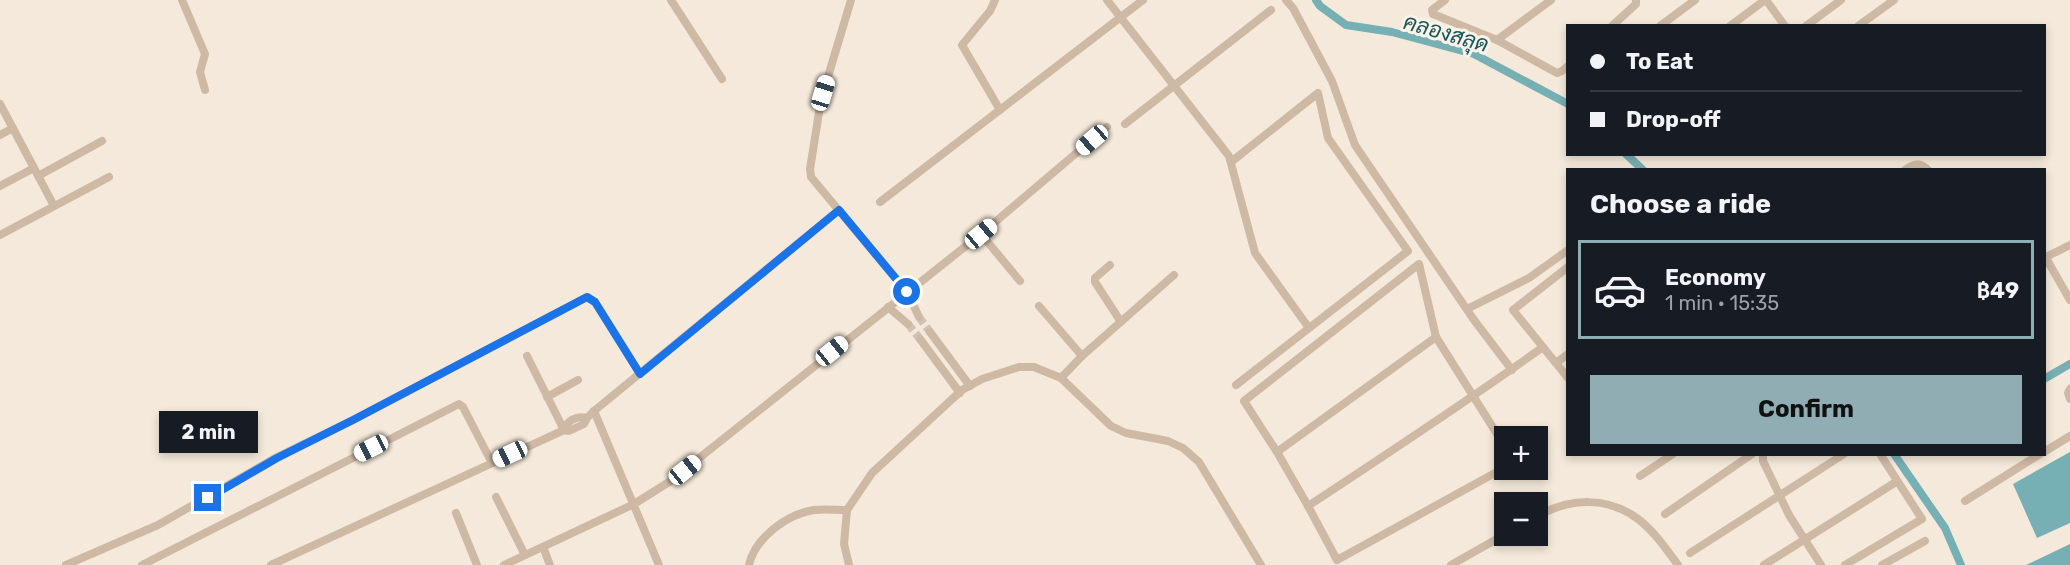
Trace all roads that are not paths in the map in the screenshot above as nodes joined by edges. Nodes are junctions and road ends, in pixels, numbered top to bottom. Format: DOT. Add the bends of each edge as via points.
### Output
graph roads {
  1 [pos="182,0"];
  2 [pos="671,0"];
  3 [pos="851,0"];
  4 [pos="995,0"];
  5 [pos="1107,0"];
  6 [pos="1143,0"];
  7 [pos="1286,0"];
  8 [pos="1445,0"];
  9 [pos="1551,0"];
  10 [pos="1636,0"];
  11 [pos="1695,0"];
  12 [pos="1765,0"];
  13 [pos="1841,0"];
  14 [pos="1894,0"];
  15 [pos="1271,10"];
  16 [pos="1120,17"];
  17 [pos="1614,24"];
  18 [pos="1663,24"];
  19 [pos="1733,24"];
  20 [pos="1783,24"];
  21 [pos="1809,24"];
  22 [pos="1861,24"];
  23 [pos="1497,40"];
  24 [pos="1566,68"];
  25 [pos="722,79"];
  26 [pos="1173,84"];
  27 [pos="205,90"];
  28 [pos="0,104"];
  29 [pos="1000,110"];
  30 [pos="1125,124"];
  31 [pos="1107,127"];
  32 [pos="13,128"];
  33 [pos="0,135"];
  34 [pos="102,141"];
  35 [pos="1231,162"];
  36 [pos="1908,168"];
  37 [pos="1926,168"];
  38 [pos="36,172"];
  39 [pos="109,177"];
  40 [pos="0,186"];
  41 [pos="880,202"];
  42 [pos="54,206"];
  43 [pos="839,210"];
  44 [pos="981,234"];
  45 [pos="0,235"];
  46 [pos="2070,244"];
  47 [pos="1566,251"];
  48 [pos="2046,257"];
  49 [pos="2046,260"];
  50 [pos="1110,265"];
  51 [pos="1566,269"];
  52 [pos="1174,275"];
  53 [pos="1020,281"];
  54 [pos="907,292"];
  55 [pos="2070,300"];
  56 [pos="1039,306"];
  57 [pos="888,307"];
  58 [pos="1467,309"];
  59 [pos="919,317"];
  60 [pos="1120,322"];
  61 [pos="908,324"];
  62 [pos="1309,328"];
  63 [pos="930,332"];
  64 [pos="1436,338"];
  65 [pos="920,339"];
  66 [pos="1543,347"];
  67 [pos="527,356"];
  68 [pos="1082,356"];
  69 [pos="1566,356"];
  70 [pos="1556,363"];
  71 [pos="1512,370"];
  72 [pos="640,374"];
  73 [pos="1566,376"];
  74 [pos="1061,378"];
  75 [pos="578,380"];
  76 [pos="1236,385"];
  77 [pos="970,386"];
  78 [pos="2070,389"];
  79 [pos="960,393"];
  80 [pos="547,396"];
  81 [pos="1473,396"];
  82 [pos="2070,399"];
  83 [pos="594,411"];
  84 [pos="1494,429"];
  85 [pos="564,430"];
  86 [pos="2070,436"];
  87 [pos="2046,451"];
  88 [pos="1277,452"];
  89 [pos="1670,456"];
  90 [pos="1749,456"];
  91 [pos="1763,456"];
  92 [pos="1841,456"];
  93 [pos="1881,456"];
  94 [pos="2037,456"];
  95 [pos="492,463"];
  96 [pos="1494,474"];
  97 [pos="1640,476"];
  98 [pos="1896,482"];
  99 [pos="1780,496"];
  100 [pos="496,497"];
  101 [pos="1965,501"];
  102 [pos="634,504"];
  103 [pos="1308,506"];
  104 [pos="847,510"];
  105 [pos="1548,511"];
  106 [pos="456,513"];
  107 [pos="1665,514"];
  108 [pos="1805,539"];
  109 [pos="1494,541"];
  110 [pos="1925,541"];
  111 [pos="543,547"];
  112 [pos="1690,553"];
  113 [pos="525,555"];
  114 [pos="66,565"];
  115 [pos="141,565"];
  116 [pos="271,565"];
  117 [pos="477,565"];
  118 [pos="504,565"];
  119 [pos="550,565"];
  120 [pos="659,565"];
  121 [pos="749,565"];
  122 [pos="849,565"];
  123 [pos="1261,565"];
  124 [pos="1451,565"];
  125 [pos="1678,565"];
  126 [pos="1764,565"];
  127 [pos="1821,565"];
  128 [pos="1845,565"];
  129 [pos="1882,565"];
  1 -- 27 [label="street" via="205,54 200,72"];
  2 -- 25 [label="street"];
  3 -- 43 [label="street" via="821,100 810,169 815,183"];
  4 -- 29 [label="street" via="962,45"];
  5 -- 16 [label="street"];
  6 -- 16 [label="street"];
  7 -- 58 [label="street" via="1332,81 1355,145"];
  8 -- 23 [label="street" via="1432,10 1433,14"];
  9 -- 23 [label="street"];
  10 -- 17 [label="street"];
  11 -- 18 [label="street"];
  12 -- 19 [label="street"];
  12 -- 20 [label="street"];
  13 -- 21 [label="street"];
  14 -- 22 [label="street"];
  15 -- 26 [label="street"];
  16 -- 26 [label="street"];
  16 -- 29 [label="street"];
  23 -- 24 [label="street" via="1557,73"];
  26 -- 30 [label="street"];
  26 -- 35 [label="street"];
  28 -- 32 [label="street"];
  29 -- 41 [label="street"];
  31 -- 44 [label="street"];
  32 -- 33 [label="street"];
  32 -- 38 [label="street"];
  34 -- 38 [label="street"];
  35 -- 62 [label="street" via="1255,253"];
  35 -- 62 [label="street" via="1318,93 1328,138 1408,251"];
  36 -- 37 [label="street" via="1919,164"];
  38 -- 40 [label="street"];
  38 -- 42 [label="street"];
  39 -- 42 [label="street"];
  42 -- 45 [label="street"];
  43 -- 54 [label="street"];
  43 -- 72 [label="street"];
  44 -- 53 [label="street"];
  44 -- 54 [label="street"];
  46 -- 48 [label="street"];
  47 -- 58 [label="street" via="1529,278"];
  49 -- 55 [label="street"];
  50 -- 60 [label="street" via="1097,275 1095,282"];
  51 -- 66 [label="street" via="1513,310"];
  52 -- 60 [label="street"];
  54 -- 57 [label="street"];
  54 -- 59 [label="street"];
  56 -- 68 [label="street"];
  57 -- 61 [label="street"];
  57 -- 102 [label="street" via="669,482"];
  58 -- 71 [label="street"];
  60 -- 68 [label="street"];
  62 -- 76 [label="street"];
  63 -- 77 [label="street"];
  64 -- 81 [label="street"];
  64 -- 88 [label="street"];
  64 -- 88 [label="street" via="1419,264 1244,401"];
  65 -- 79 [label="street"];
  66 -- 70 [label="street"];
  66 -- 71 [label="street"];
  67 -- 80 [label="street"];
  68 -- 74 [label="street"];
  69 -- 70 [label="street"];
  70 -- 73 [label="street"];
  71 -- 81 [label="street"];
  72 -- 83 [label="street"];
  72 -- 114 [label="street" via="595,302 587,297 277,458 158,525"];
  74 -- 77 [label="street" via="1034,367 1019,368"];
  74 -- 123 [label="street" via="1111,426 1126,434 1168,441 1199,462"];
  75 -- 80 [label="street"];
  77 -- 79 [label="street"];
  78 -- 82 [label="street"];
  79 -- 104 [label="street" via="872,473"];
  80 -- 85 [label="street"];
  81 -- 84 [label="street"];
  81 -- 103 [label="street"];
  83 -- 85 [label="street" via="584,424"];
  83 -- 102 [label="street"];
  85 -- 95 [label="street"];
  86 -- 87 [label="street"];
  88 -- 103 [label="street"];
  89 -- 97 [label="street"];
  90 -- 107 [label="street"];
  91 -- 99 [label="street"];
  92 -- 99 [label="street"];
  93 -- 98 [label="street"];
  94 -- 101 [label="street"];
  95 -- 115 [label="street" via="459,404"];
  95 -- 116 [label="street"];
  96 -- 103 [label="street" via="1337,560"];
  98 -- 108 [label="street"];
  98 -- 128 [label="street" via="1922,519"];
  99 -- 108 [label="street"];
  99 -- 112 [label="street"];
  100 -- 113 [label="street"];
  102 -- 111 [label="street"];
  102 -- 120 [label="street"];
  104 -- 121 [label="street" via="814,510 784,522 759,544"];
  104 -- 122 [label="street" via="844,544"];
  105 -- 125 [label="street" via="1574,503 1599,502 1620,508 1639,519"];
  106 -- 117 [label="street"];
  108 -- 126 [label="street"];
  108 -- 127 [label="street"];
  109 -- 124 [label="street"];
  110 -- 129 [label="street"];
  111 -- 113 [label="street"];
  111 -- 119 [label="street"];
  113 -- 118 [label="street"];
}
